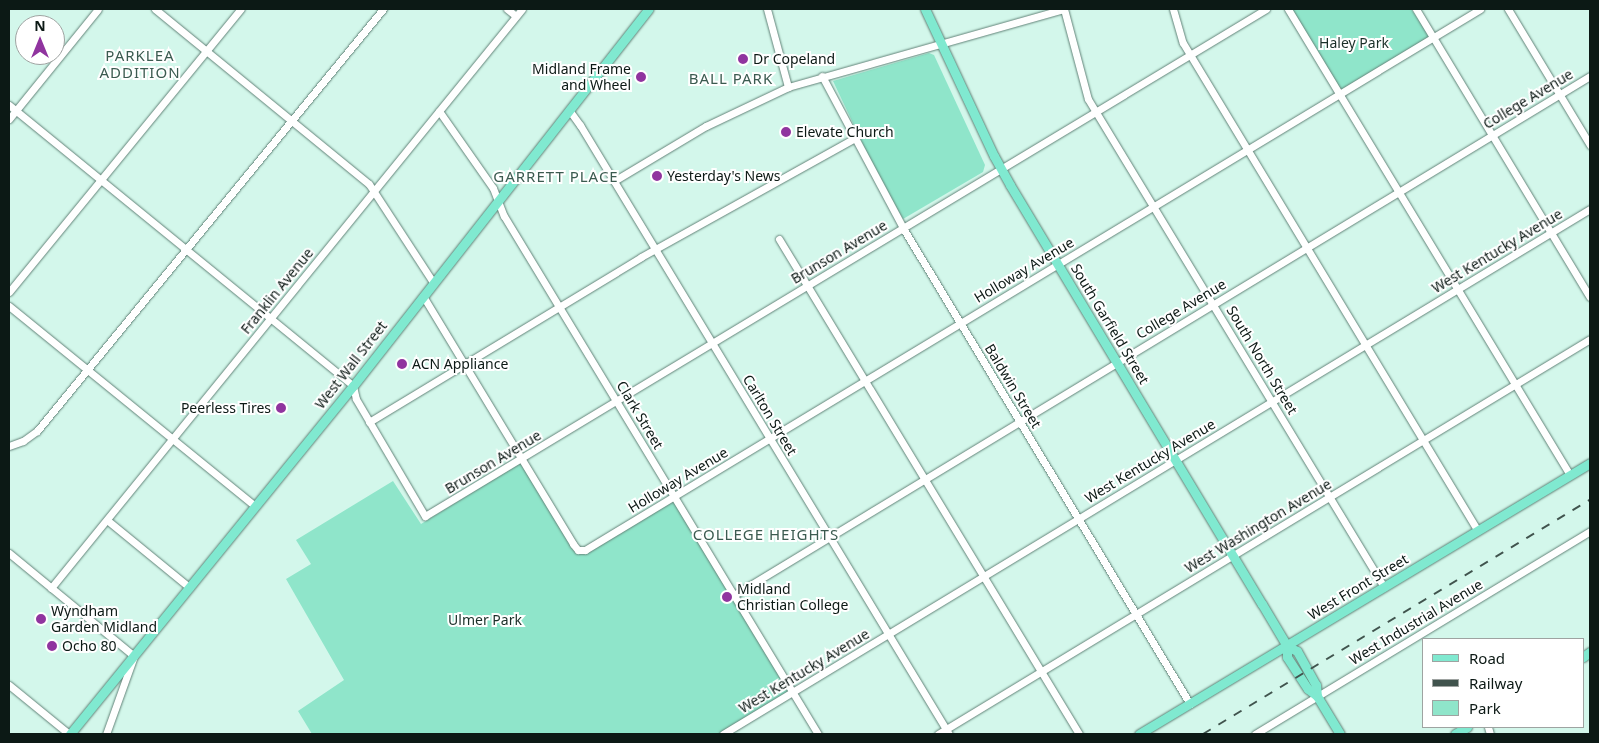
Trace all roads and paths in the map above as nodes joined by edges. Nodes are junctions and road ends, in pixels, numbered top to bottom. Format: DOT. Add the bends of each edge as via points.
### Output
graph roads {
  1 [pos="98,9"];
  2 [pos="155,9"];
  3 [pos="241,9"];
  4 [pos="383,9"];
  5 [pos="507,9"];
  6 [pos="522,9"];
  7 [pos="649,9"];
  8 [pos="767,9"];
  9 [pos="925,9"];
  10 [pos="1064,9"];
  11 [pos="1173,9"];
  12 [pos="1266,9"];
  13 [pos="1288,9"];
  14 [pos="1416,9"];
  15 [pos="1480,9"];
  16 [pos="1508,9"];
  17 [pos="516,16"];
  18 [pos="1433,38"];
  19 [pos="941,43"];
  20 [pos="206,51"];
  21 [pos="1190,55"];
  22 [pos="822,76"];
  23 [pos="1590,76"];
  24 [pos="788,87"];
  25 [pos="1340,94"];
  26 [pos="1560,94"];
  27 [pos="9,105"];
  28 [pos="439,110"];
  29 [pos="568,110"];
  30 [pos="15,111"];
  31 [pos="1096,111"];
  32 [pos="9,118"];
  33 [pos="292,120"];
  34 [pos="1492,135"];
  35 [pos="853,139"];
  36 [pos="1590,145"];
  37 [pos="1247,150"];
  38 [pos="1001,169"];
  39 [pos="100,180"];
  40 [pos="614,181"];
  41 [pos="374,191"];
  42 [pos="1400,192"];
  43 [pos="497,200"];
  44 [pos="1154,207"];
  45 [pos="1590,209"];
  46 [pos="903,228"];
  47 [pos="1551,233"];
  48 [pos="779,238"];
  49 [pos="1307,248"];
  50 [pos="656,249"];
  51 [pos="186,250"];
  52 [pos="1058,264"];
  53 [pos="433,282"];
  54 [pos="808,286"];
  55 [pos="1458,289"];
  56 [pos="9,292"];
  57 [pos="423,296"];
  58 [pos="1590,297"];
  59 [pos="1213,304"];
  60 [pos="9,306"];
  61 [pos="559,306"];
  62 [pos="271,319"];
  63 [pos="960,323"];
  64 [pos="1590,339"];
  65 [pos="712,344"];
  66 [pos="1366,345"];
  67 [pos="1117,363"];
  68 [pos="464,364"];
  69 [pos="87,369"];
  70 [pos="865,381"];
  71 [pos="1515,384"];
  72 [pos="353,386"];
  73 [pos="617,401"];
  74 [pos="1273,402"];
  75 [pos="1020,421"];
  76 [pos="369,422"];
  77 [pos="173,439"];
  78 [pos="770,439"];
  79 [pos="1423,440"];
  80 [pos="9,446"];
  81 [pos="522,459"];
  82 [pos="1176,460"];
  83 [pos="1590,463"];
  84 [pos="1570,475"];
  85 [pos="924,479"];
  86 [pos="674,497"];
  87 [pos="1330,497"];
  88 [pos="255,506"];
  89 [pos="1079,519"];
  90 [pos="107,520"];
  91 [pos="1478,531"];
  92 [pos="1590,531"];
  93 [pos="829,537"];
  94 [pos="9,553"];
  95 [pos="1233,556"];
  96 [pos="984,577"];
  97 [pos="1384,587"];
  98 [pos="51,588"];
  99 [pos="190,588"];
  100 [pos="734,595"];
  101 [pos="1137,614"];
  102 [pos="888,634"];
  103 [pos="1287,646"];
  104 [pos="134,656"];
  105 [pos="1042,672"];
  106 [pos="9,685"];
  107 [pos="793,692"];
  108 [pos="1317,696"];
  109 [pos="1190,704"];
  110 [pos="947,732"];
  111 [pos="70,734"];
  112 [pos="106,734"];
  113 [pos="723,734"];
  114 [pos="818,734"];
  115 [pos="938,734"];
  116 [pos="1079,734"];
  117 [pos="1139,734"];
  118 [pos="1254,734"];
  119 [pos="1340,734"];
  1 -- 30 [label="street"];
  2 -- 20 [label="street"];
  3 -- 20 [label="street"];
  4 -- 33 [label="street"];
  5 -- 17 [label="street"];
  6 -- 17 [label="street, Franklin Avenue"];
  7 -- 29 [label="main road, West Wall Street"];
  8 -- 24 [label="street"];
  9 -- 19 [label="main road, South Garfield Street"];
  10 -- 19 [label="street"];
  10 -- 31 [label="street, South North Street" via="1088,99"];
  11 -- 21 [label="street"];
  12 -- 21 [label="street, Brunson Avenue"];
  13 -- 25 [label="street"];
  14 -- 18 [label="street"];
  15 -- 18 [label="street, Holloway Avenue"];
  16 -- 26 [label="street"];
  17 -- 28 [label="street, Franklin Avenue"];
  18 -- 25 [label="street, Holloway Avenue"];
  18 -- 34 [label="street"];
  19 -- 22 [label="street"];
  19 -- 38 [label="main road, South Garfield Street"];
  20 -- 33 [label="street"];
  20 -- 39 [label="street"];
  21 -- 31 [label="street, Brunson Avenue"];
  21 -- 37 [label="street"];
  22 -- 24 [label="street"];
  22 -- 35 [label="street, Baldwin Street"];
  23 -- 26 [label="street, College Avenue"];
  24 -- 40 [label="street" via="706,126"];
  25 -- 37 [label="street, Holloway Avenue"];
  25 -- 42 [label="street"];
  26 -- 34 [label="street, College Avenue"];
  26 -- 36 [label="street"];
  27 -- 30 [label="street"];
  28 -- 41 [label="street, Franklin Avenue"];
  28 -- 43 [label="street, Clark Street" via="493,188"];
  29 -- 40 [label="street, Carlton Street"];
  29 -- 43 [label="main road, West Wall Street"];
  30 -- 32 [label="street"];
  30 -- 39 [label="street"];
  31 -- 38 [label="street, Brunson Avenue"];
  31 -- 44 [label="street, South North Street"];
  33 -- 41 [label="street"];
  33 -- 51 [label="street"];
  34 -- 42 [label="street, College Avenue"];
  34 -- 47 [label="street"];
  35 -- 46 [label="street, Baldwin Street"];
  35 -- 50 [label="street"];
  37 -- 44 [label="street, Holloway Avenue"];
  37 -- 49 [label="street"];
  38 -- 46 [label="street, Brunson Avenue"];
  38 -- 52 [label="main road, South Garfield Street"];
  39 -- 51 [label="street"];
  39 -- 56 [label="street"];
  40 -- 50 [label="street, Carlton Street"];
  41 -- 53 [label="street"];
  41 -- 62 [label="street, Franklin Avenue"];
  42 -- 49 [label="street, College Avenue"];
  42 -- 55 [label="street"];
  43 -- 53 [label="main road, West Wall Street"];
  43 -- 61 [label="street, Clark Street"];
  44 -- 52 [label="street, Holloway Avenue"];
  44 -- 59 [label="street, South North Street"];
  45 -- 47 [label="street, West Kentucky Avenue"];
  46 -- 54 [label="street, Brunson Avenue"];
  46 -- 63 [label="street, Baldwin Street"];
  47 -- 55 [label="street, West Kentucky Avenue"];
  47 -- 58 [label="street"];
  48 -- 54 [label="street"];
  49 -- 59 [label="street, College Avenue"];
  49 -- 66 [label="street"];
  50 -- 61 [label="street"];
  50 -- 65 [label="street, Carlton Street"];
  51 -- 62 [label="street"];
  51 -- 69 [label="street"];
  52 -- 63 [label="street, Holloway Avenue"];
  52 -- 67 [label="main road, South Garfield Street"];
  53 -- 57 [label="main road, West Wall Street"];
  54 -- 65 [label="street, Brunson Avenue"];
  54 -- 70 [label="street"];
  55 -- 66 [label="street, West Kentucky Avenue"];
  55 -- 71 [label="street"];
  57 -- 68 [label="street"];
  57 -- 72 [label="main road, West Wall Street"];
  59 -- 67 [label="street, College Avenue"];
  59 -- 74 [label="street, South North Street"];
  60 -- 69 [label="street"];
  61 -- 68 [label="street"];
  61 -- 73 [label="street, Clark Street"];
  62 -- 72 [label="street"];
  62 -- 77 [label="street, Franklin Avenue"];
  63 -- 70 [label="street, Holloway Avenue"];
  63 -- 75 [label="street, Baldwin Street"];
  64 -- 71 [label="street, West Washington Avenue"];
  65 -- 73 [label="street, Brunson Avenue"];
  65 -- 78 [label="street, Carlton Street"];
  66 -- 74 [label="street, West Kentucky Avenue"];
  66 -- 79 [label="street"];
  67 -- 75 [label="street, College Avenue"];
  67 -- 82 [label="main road, South Garfield Street"];
  68 -- 76 [label="street"];
  68 -- 81 [label="street"];
  69 -- 77 [label="street"];
  69 -- 80 [label="street" via="37,431"];
  70 -- 78 [label="street, Holloway Avenue"];
  70 -- 85 [label="street"];
  71 -- 79 [label="street, West Washington Avenue"];
  71 -- 84 [label="street"];
  72 -- 76 [label="street" via="356,399"];
  72 -- 88 [label="main road, West Wall Street"];
  73 -- 81 [label="street, Brunson Avenue"];
  73 -- 86 [label="street, Clark Street"];
  74 -- 82 [label="street, West Kentucky Avenue"];
  74 -- 87 [label="street, South North Street"];
  75 -- 85 [label="street, College Avenue"];
  75 -- 89 [label="street, Baldwin Street"];
  76 -- 81 [label="street, Brunson Avenue" via="426,516"];
  77 -- 88 [label="street"];
  77 -- 90 [label="street, Franklin Avenue"];
  78 -- 86 [label="street, Holloway Avenue"];
  78 -- 93 [label="street, Carlton Street"];
  79 -- 87 [label="street, West Washington Avenue"];
  79 -- 91 [label="street"];
  81 -- 86 [label="street, Holloway Avenue" via="572,544 580,550 589,548"];
  82 -- 89 [label="street, West Kentucky Avenue"];
  82 -- 95 [label="main road, South Garfield Street"];
  83 -- 84 [label="main road, West Front Street"];
  84 -- 91 [label="main road, West Front Street"];
  85 -- 93 [label="street, College Avenue"];
  85 -- 96 [label="street"];
  86 -- 100 [label="street, Clark Street"];
  87 -- 95 [label="street, West Washington Avenue"];
  87 -- 97 [label="street, South North Street"];
  88 -- 99 [label="main road, West Wall Street"];
  89 -- 96 [label="street, West Kentucky Avenue"];
  89 -- 101 [label="street, Baldwin Street"];
  90 -- 98 [label="street, Franklin Avenue"];
  90 -- 99 [label="street"];
  91 -- 97 [label="main road, West Front Street"];
  92 -- 108 [label="street, West Industrial Avenue"];
  93 -- 100 [label="street, College Avenue"];
  93 -- 102 [label="street, Carlton Street"];
  94 -- 98 [label="street"];
  95 -- 101 [label="street, West Washington Avenue"];
  95 -- 103 [label="main road, South Garfield Street"];
  96 -- 102 [label="street, West Kentucky Avenue"];
  96 -- 105 [label="street"];
  97 -- 103 [label="main road, West Front Street"];
  98 -- 104 [label="street"];
  99 -- 104 [label="main road, West Wall Street"];
  100 -- 107 [label="street, Clark Street"];
  101 -- 105 [label="street, West Washington Avenue"];
  101 -- 109 [label="street, Baldwin Street"];
  102 -- 107 [label="street, West Kentucky Avenue"];
  102 -- 110 [label="street, Carlton Street"];
  103 -- 108 [label="main road, South Garfield Street" via="1287,658 1308,689"];
  103 -- 109 [label="main road, West Front Street"];
  104 -- 111 [label="main road, West Wall Street"];
  104 -- 112 [label="street"];
  105 -- 110 [label="street, West Washington Avenue"];
  105 -- 116 [label="street"];
  106 -- 111 [label="street"];
  107 -- 113 [label="street, West Kentucky Avenue"];
  107 -- 114 [label="street, Clark Street"];
  108 -- 118 [label="street, West Industrial Avenue"];
  108 -- 119 [label="main road, South Garfield Street"];
  109 -- 117 [label="main road, West Front Street"];
  110 -- 115 [label="street, West Washington Avenue"];
}
